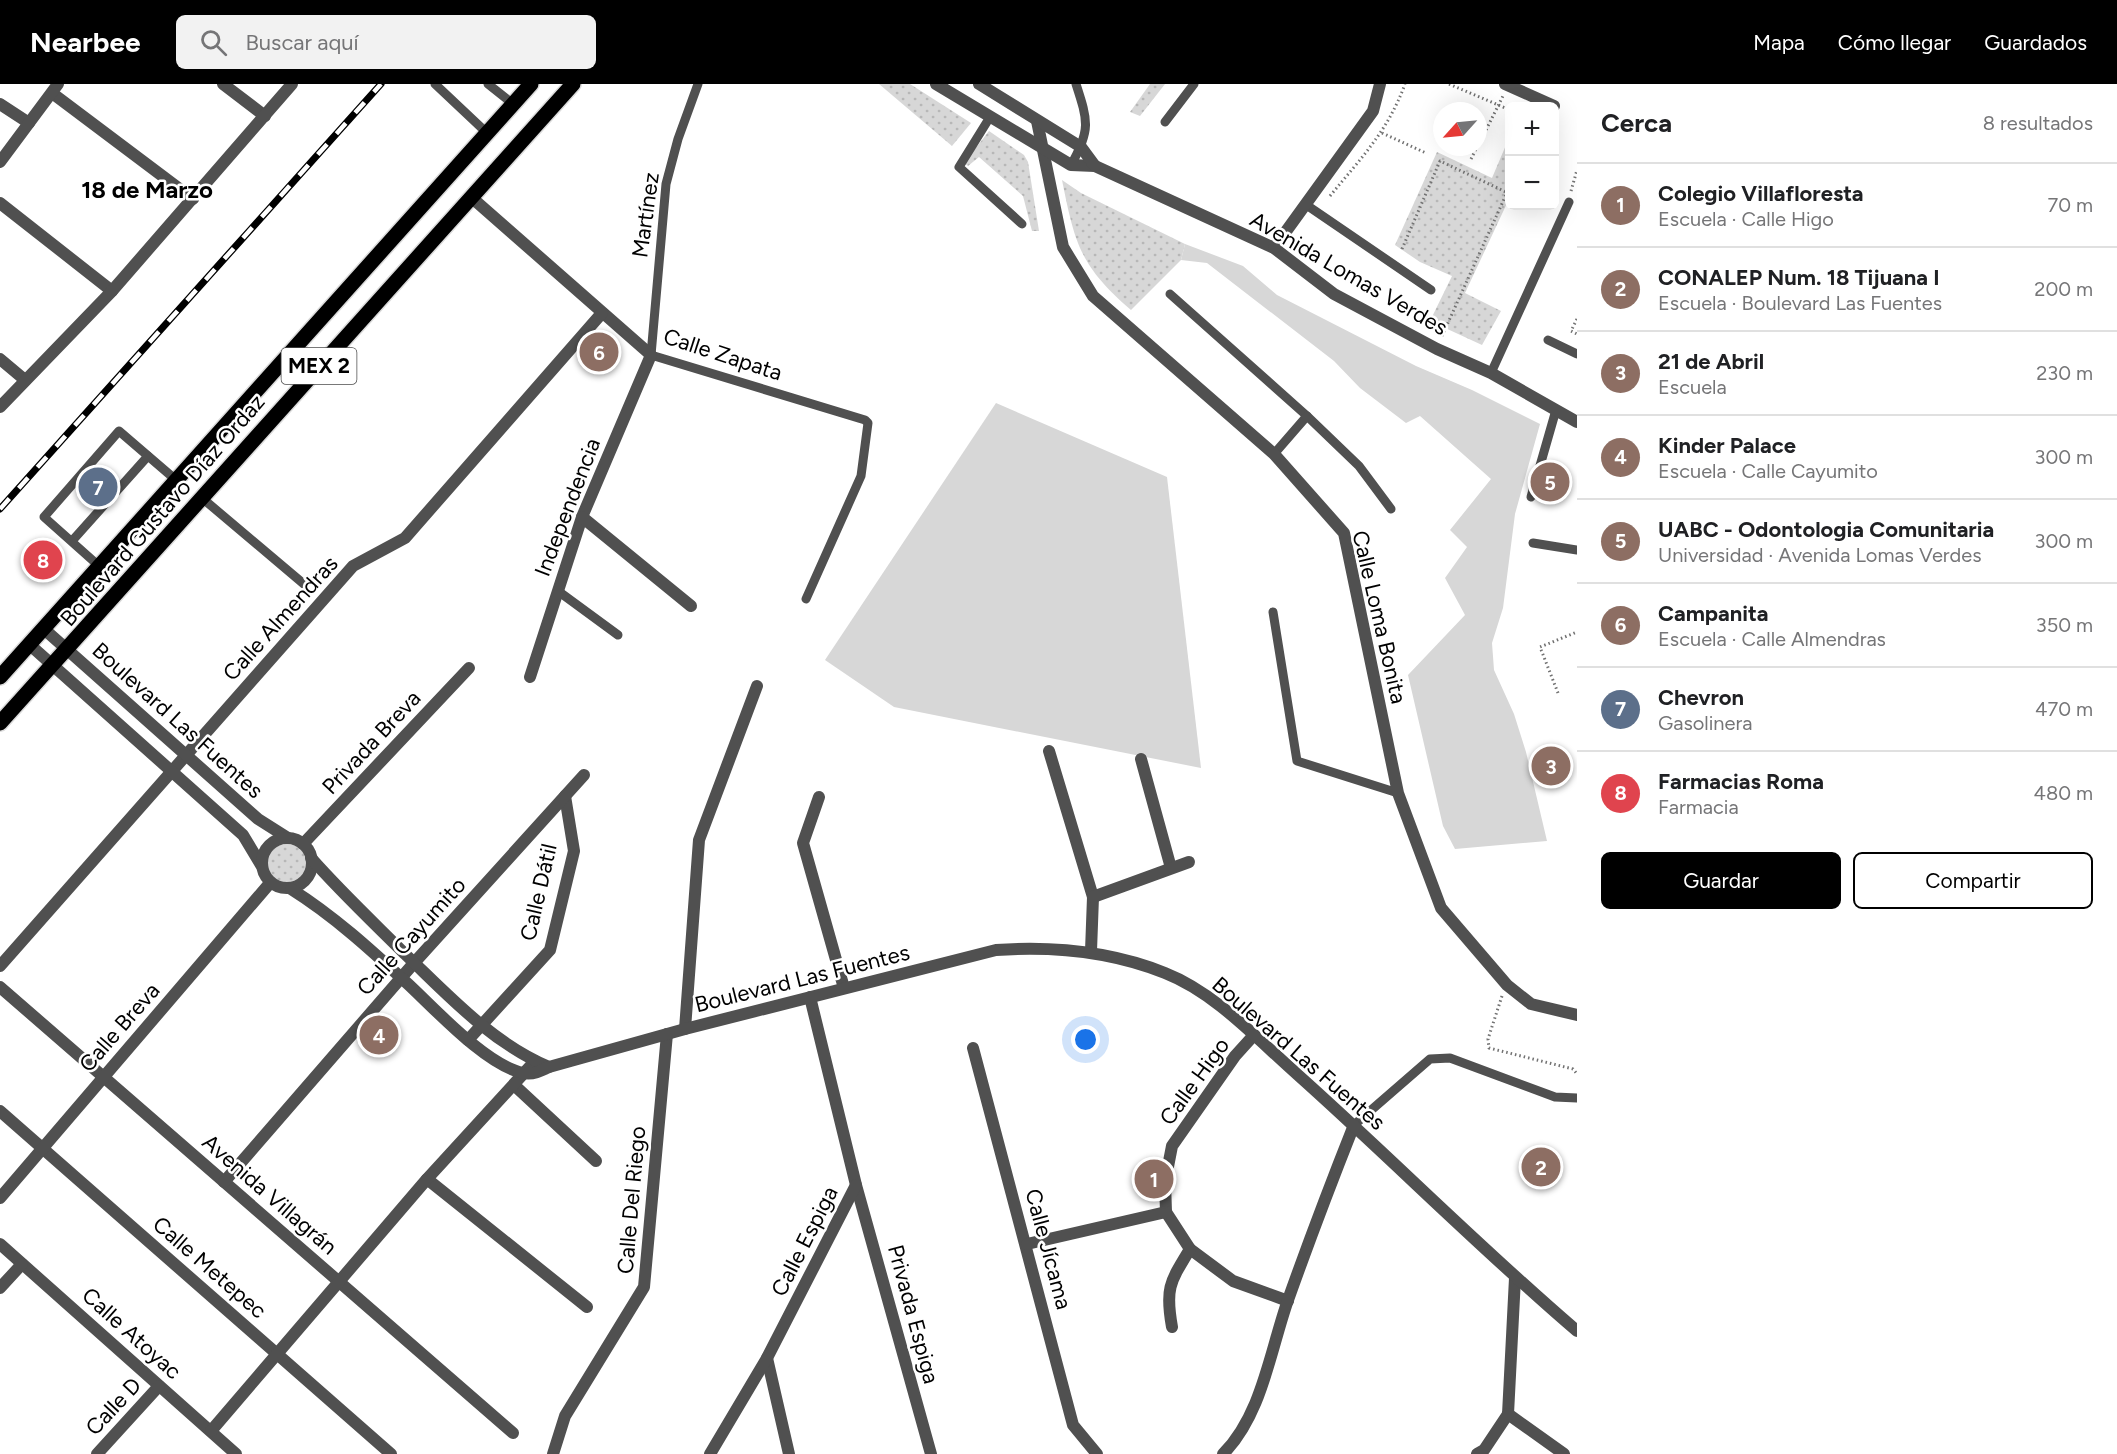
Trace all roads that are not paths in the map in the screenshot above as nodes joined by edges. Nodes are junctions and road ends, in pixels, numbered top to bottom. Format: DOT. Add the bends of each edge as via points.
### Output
graph roads {
  1 [pos="223,84"];
  2 [pos="292,84"];
  3 [pos="435,84"];
  4 [pos="488,84"];
  5 [pos="531,84"];
  6 [pos="573,84"];
  7 [pos="698,84"];
  8 [pos="936,84"];
  9 [pos="1076,84"];
  10 [pos="1194,84"];
  11 [pos="1380,84"];
  12 [pos="1506,85"];
  13 [pos="986,86"];
  14 [pos="55,88"];
  15 [pos="1545,102"];
  16 [pos="0,104"];
  17 [pos="513,104"];
  18 [pos="265,116"];
  19 [pos="990,117"];
  20 [pos="1037,121"];
  21 [pos="1165,122"];
  22 [pos="29,123"];
  23 [pos="487,133"];
  24 [pos="1081,147"];
  25 [pos="1043,150"];
  26 [pos="0,162"];
  27 [pos="1071,165"];
  28 [pos="1095,166"];
  29 [pos="471,196"];
  30 [pos="193,199"];
  31 [pos="1569,202"];
  32 [pos="0,203"];
  33 [pos="1305,204"];
  34 [pos="1022,224"];
  35 [pos="1274,248"];
  36 [pos="1431,290"];
  37 [pos="112,291"];
  38 [pos="1170,294"];
  39 [pos="602,313"];
  40 [pos="1548,340"];
  41 [pos="1577,354"];
  42 [pos="651,355"];
  43 [pos="0,359"];
  44 [pos="1491,373"];
  45 [pos="26,380"];
  46 [pos="0,407"];
  47 [pos="1556,410"];
  48 [pos="1307,416"];
  49 [pos="1577,422"];
  50 [pos="1274,454"];
  51 [pos="148,456"];
  52 [pos="176,480"];
  53 [pos="202,498"];
  54 [pos="1531,498"];
  55 [pos="1391,509"];
  56 [pos="582,517"];
  57 [pos="72,541"];
  58 [pos="1533,543"];
  59 [pos="1577,550"];
  60 [pos="99,566"];
  61 [pos="305,585"];
  62 [pos="558,591"];
  63 [pos="807,599"];
  64 [pos="691,606"];
  65 [pos="1273,612"];
  66 [pos="44,628"];
  67 [pos="618,635"];
  68 [pos="30,645"];
  69 [pos="68,650"];
  70 [pos="53,667"];
  71 [pos="469,668"];
  72 [pos="530,676"];
  73 [pos="0,677"];
  74 [pos="757,686"];
  75 [pos="0,723"];
  76 [pos="1049,752"];
  77 [pos="185,757"];
  78 [pos="1141,759"];
  79 [pos="170,772"];
  80 [pos="584,775"];
  81 [pos="1398,793"];
  82 [pos="565,796"];
  83 [pos="819,797"];
  84 [pos="288,838"];
  85 [pos="303,844"];
  86 [pos="312,858"];
  87 [pos="1189,862"];
  88 [pos="261,865"];
  89 [pos="1171,868"];
  90 [pos="270,883"];
  91 [pos="291,889"];
  92 [pos="1093,897"];
  93 [pos="1091,951"];
  94 [pos="414,963"];
  95 [pos="0,966"];
  96 [pos="401,978"];
  97 [pos="0,987"];
  98 [pos="844,988"];
  99 [pos="810,997"];
  100 [pos="1577,1015"];
  101 [pos="480,1025"];
  102 [pos="685,1029"];
  103 [pos="667,1034"];
  104 [pos="1254,1035"];
  105 [pos="468,1040"];
  106 [pos="973,1048"];
  107 [pos="535,1061"];
  108 [pos="549,1067"];
  109 [pos="524,1073"];
  110 [pos="103,1077"];
  111 [pos="514,1085"];
  112 [pos="1577,1098"];
  113 [pos="0,1111"];
  114 [pos="1354,1125"];
  115 [pos="43,1148"];
  116 [pos="596,1161"];
  117 [pos="427,1179"];
  118 [pos="224,1182"];
  119 [pos="856,1185"];
  120 [pos="0,1198"];
  121 [pos="1166,1212"];
  122 [pos="0,1244"];
  123 [pos="1027,1244"];
  124 [pos="1190,1249"];
  125 [pos="22,1264"];
  126 [pos="1515,1278"];
  127 [pos="339,1282"];
  128 [pos="0,1288"];
  129 [pos="1288,1301"];
  130 [pos="587,1307"];
  131 [pos="1172,1327"];
  132 [pos="1577,1331"];
  133 [pos="277,1354"];
  134 [pos="767,1358"];
  135 [pos="159,1386"];
  136 [pos="1508,1414"];
  137 [pos="211,1431"];
  138 [pos="513,1433"];
  139 [pos="97,1454"];
  140 [pos="236,1454"];
  141 [pos="391,1454"];
  142 [pos="553,1454"];
  143 [pos="710,1454"];
  144 [pos="789,1454"];
  145 [pos="931,1454"];
  146 [pos="1097,1454"];
  147 [pos="1223,1454"];
  148 [pos="1477,1454"];
  149 [pos="1564,1454"];
  1 -- 18 [label="street"];
  2 -- 18 [label="street"];
  3 -- 23 [label="lane"];
  4 -- 17 [label="lane"];
  5 -- 17 [label="main road, Boulevard Gustavo Díaz Ordaz / MEX 2"];
  6 -- 29 [label="main road, Boulevard Gustavo Díaz Ordaz / MEX 2"];
  7 -- 42 [label="lane, Martínez" via="666,184"];
  8 -- 19 [label="street, Avenida Lomas Verdes"];
  9 -- 24 [label="lane" via="1088,124"];
  10 -- 21 [label="lane"];
  11 -- 33 [label="street" via="1373,111"];
  12 -- 15 [label="street"];
  13 -- 20 [label="street, Avenida Lomas Verdes"];
  14 -- 22 [label="street"];
  14 -- 30 [label="street"];
  16 -- 22 [label="street"];
  17 -- 23 [label="main road, Boulevard Gustavo Díaz Ordaz / MEX 2"];
  18 -- 30 [label="street"];
  19 -- 25 [label="street, Avenida Lomas Verdes"];
  19 -- 34 [label="lane" via="959,167"];
  20 -- 24 [label="street, Avenida Lomas Verdes"];
  20 -- 25 [label="street, Calle Loma Bonita"];
  22 -- 26 [label="street"];
  23 -- 52 [label="main road, Boulevard Gustavo Díaz Ordaz / MEX 2"];
  24 -- 27 [label="lane"];
  24 -- 28 [label="street, Avenida Lomas Verdes"];
  25 -- 27 [label="street, Avenida Lomas Verdes"];
  25 -- 50 [label="street, Calle Loma Bonita" via="1063,247 1093,296"];
  27 -- 28 [label="street, Avenida Lomas Verdes"];
  28 -- 35 [label="street, Avenida Lomas Verdes"];
  29 -- 39 [label="street, Calle Zapata"];
  29 -- 53 [label="main road, Boulevard Gustavo Díaz Ordaz / MEX 2"];
  30 -- 37 [label="street"];
  31 -- 44 [label="lane"];
  32 -- 37 [label="street"];
  33 -- 35 [label="street"];
  33 -- 36 [label="lane"];
  35 -- 44 [label="street, Avenida Lomas Verdes" via="1334,294"];
  37 -- 45 [label="street"];
  38 -- 48 [label="lane"];
  39 -- 42 [label="street, Calle Zapata"];
  39 -- 77 [label="street, Calle Almendras" via="405,538 353,566"];
  40 -- 41 [label="lane"];
  42 -- 56 [label="street, Independencia"];
  42 -- 63 [label="lane, Calle Zapata" via="865,420 869,426 861,476"];
  43 -- 45 [label="street"];
  44 -- 47 [label="street, Avenida Lomas Verdes"];
  45 -- 46 [label="street"];
  47 -- 49 [label="street, Avenida Lomas Verdes"];
  47 -- 54 [label="lane"];
  48 -- 50 [label="lane"];
  48 -- 55 [label="lane" via="1359,466"];
  50 -- 81 [label="street, Calle Loma Bonita" via="1344,533"];
  51 -- 52 [label="lane"];
  51 -- 57 [label="lane"];
  51 -- 57 [label="lane" via="120,431 112,439 44,517"];
  52 -- 60 [label="main road, Boulevard Gustavo Díaz Ordaz / MEX 2"];
  53 -- 61 [label="lane"];
  53 -- 69 [label="main road, Boulevard Gustavo Díaz Ordaz / MEX 2"];
  56 -- 62 [label="street, Independencia"];
  56 -- 64 [label="street"];
  57 -- 60 [label="lane"];
  58 -- 59 [label="lane"];
  60 -- 66 [label="main road, Boulevard Gustavo Díaz Ordaz / MEX 2"];
  62 -- 67 [label="lane"];
  62 -- 72 [label="street, Independencia"];
  65 -- 81 [label="lane" via="1297,761"];
  66 -- 68 [label="main road, Boulevard Gustavo Díaz Ordaz / MEX 2"];
  66 -- 69 [label="street, Boulevard Las Fuentes"];
  68 -- 70 [label="street, Boulevard Las Fuentes"];
  68 -- 73 [label="main road, Boulevard Gustavo Díaz Ordaz / MEX 2"];
  69 -- 70 [label="main road, Boulevard Gustavo Díaz Ordaz / MEX 2"];
  69 -- 77 [label="street, Boulevard Las Fuentes"];
  70 -- 75 [label="main road, Boulevard Gustavo Díaz Ordaz / MEX 2"];
  70 -- 79 [label="street, Boulevard Las Fuentes"];
  71 -- 85 [label="street, Privada Breva"];
  74 -- 102 [label="street" via="699,840"];
  76 -- 92 [label="street"];
  77 -- 79 [label="street, Calle Almendras"];
  77 -- 84 [label="street, Boulevard Las Fuentes" via="258,819"];
  78 -- 89 [label="street"];
  79 -- 88 [label="street, Boulevard Las Fuentes" via="243,835"];
  79 -- 95 [label="street, Calle Almendras"];
  80 -- 82 [label="street, Calle Cayumito"];
  81 -- 100 [label="street, Calle Loma Bonita" via="1441,908 1507,985 1531,1004"];
  82 -- 94 [label="street, Calle Cayumito"];
  82 -- 101 [label="street, Calle Dátil" via="574,851 550,950"];
  83 -- 98 [label="street" via="803,843"];
  84 -- 85 [label="street"];
  84 -- 88 [label="street" via="272,842"];
  85 -- 86 [label="street"];
  86 -- 91 [label="street" via="310,874"];
  86 -- 94 [label="street"];
  87 -- 89 [label="street"];
  88 -- 90 [label="street"];
  89 -- 92 [label="street"];
  90 -- 91 [label="street"];
  90 -- 110 [label="street, Calle Breva"];
  91 -- 96 [label="street" via="324,909"];
  92 -- 93 [label="street"];
  93 -- 98 [label="street, Boulevard Las Fuentes" via="1043,947 996,950"];
  93 -- 104 [label="street, Boulevard Las Fuentes" via="1166,974 1212,1000"];
  94 -- 96 [label="street, Calle Cayumito"];
  94 -- 101 [label="street"];
  96 -- 105 [label="street"];
  96 -- 118 [label="street, Calle Cayumito"];
  97 -- 110 [label="street, Avenida Villagrán"];
  98 -- 99 [label="street, Boulevard Las Fuentes"];
  99 -- 102 [label="street, Boulevard Las Fuentes"];
  99 -- 119 [label="street, Calle Espiga"];
  101 -- 105 [label="street, Calle Dátil"];
  101 -- 107 [label="street"];
  102 -- 103 [label="street, Boulevard Las Fuentes"];
  103 -- 108 [label="street, Boulevard Las Fuentes"];
  103 -- 142 [label="street, Calle Del Riego" via="644,1287 565,1416"];
  104 -- 114 [label="street, Boulevard Las Fuentes"];
  104 -- 121 [label="street, Calle Higo" via="1172,1146 1165,1182"];
  105 -- 109 [label="street"];
  106 -- 123 [label="street, Calle Jícama"];
  107 -- 108 [label="street"];
  107 -- 109 [label="street"];
  108 -- 109 [label="street, Boulevard Las Fuentes" via="538,1073"];
  109 -- 111 [label="street"];
  110 -- 115 [label="street, Calle Breva"];
  110 -- 118 [label="street, Avenida Villagrán"];
  111 -- 116 [label="street"];
  111 -- 117 [label="street"];
  112 -- 114 [label="lane" via="1555,1097 1450,1058 1430,1059"];
  113 -- 115 [label="street, Calle Metepec"];
  114 -- 126 [label="street, Boulevard Las Fuentes"];
  114 -- 129 [label="street"];
  115 -- 120 [label="street, Calle Breva"];
  115 -- 133 [label="street, Calle Metepec"];
  117 -- 127 [label="street"];
  117 -- 130 [label="street"];
  118 -- 127 [label="street, Avenida Villagrán"];
  119 -- 134 [label="street, Calle Espiga"];
  119 -- 145 [label="street, Privada Espiga"];
  121 -- 123 [label="street"];
  121 -- 124 [label="street"];
  122 -- 125 [label="street, Calle Atoyac"];
  123 -- 146 [label="street, Calle Jícama" via="1073,1425"];
  124 -- 129 [label="street" via="1233,1281"];
  124 -- 131 [label="street" via="1172,1278 1167,1298"];
  125 -- 128 [label="street"];
  125 -- 135 [label="street, Calle Atoyac"];
  126 -- 132 [label="street, Boulevard Las Fuentes"];
  126 -- 136 [label="street"];
  127 -- 133 [label="street"];
  127 -- 138 [label="street, Avenida Villagrán"];
  129 -- 147 [label="street" via="1249,1418 1237,1440"];
  133 -- 137 [label="street"];
  133 -- 141 [label="street, Calle Metepec"];
  134 -- 143 [label="street, Calle Espiga"];
  134 -- 144 [label="street"];
  135 -- 137 [label="street, Calle Atoyac"];
  135 -- 139 [label="street, Calle D"];
  136 -- 148 [label="street" via="1484,1450"];
  136 -- 149 [label="street"];
  137 -- 140 [label="street, Calle Atoyac"];
}
